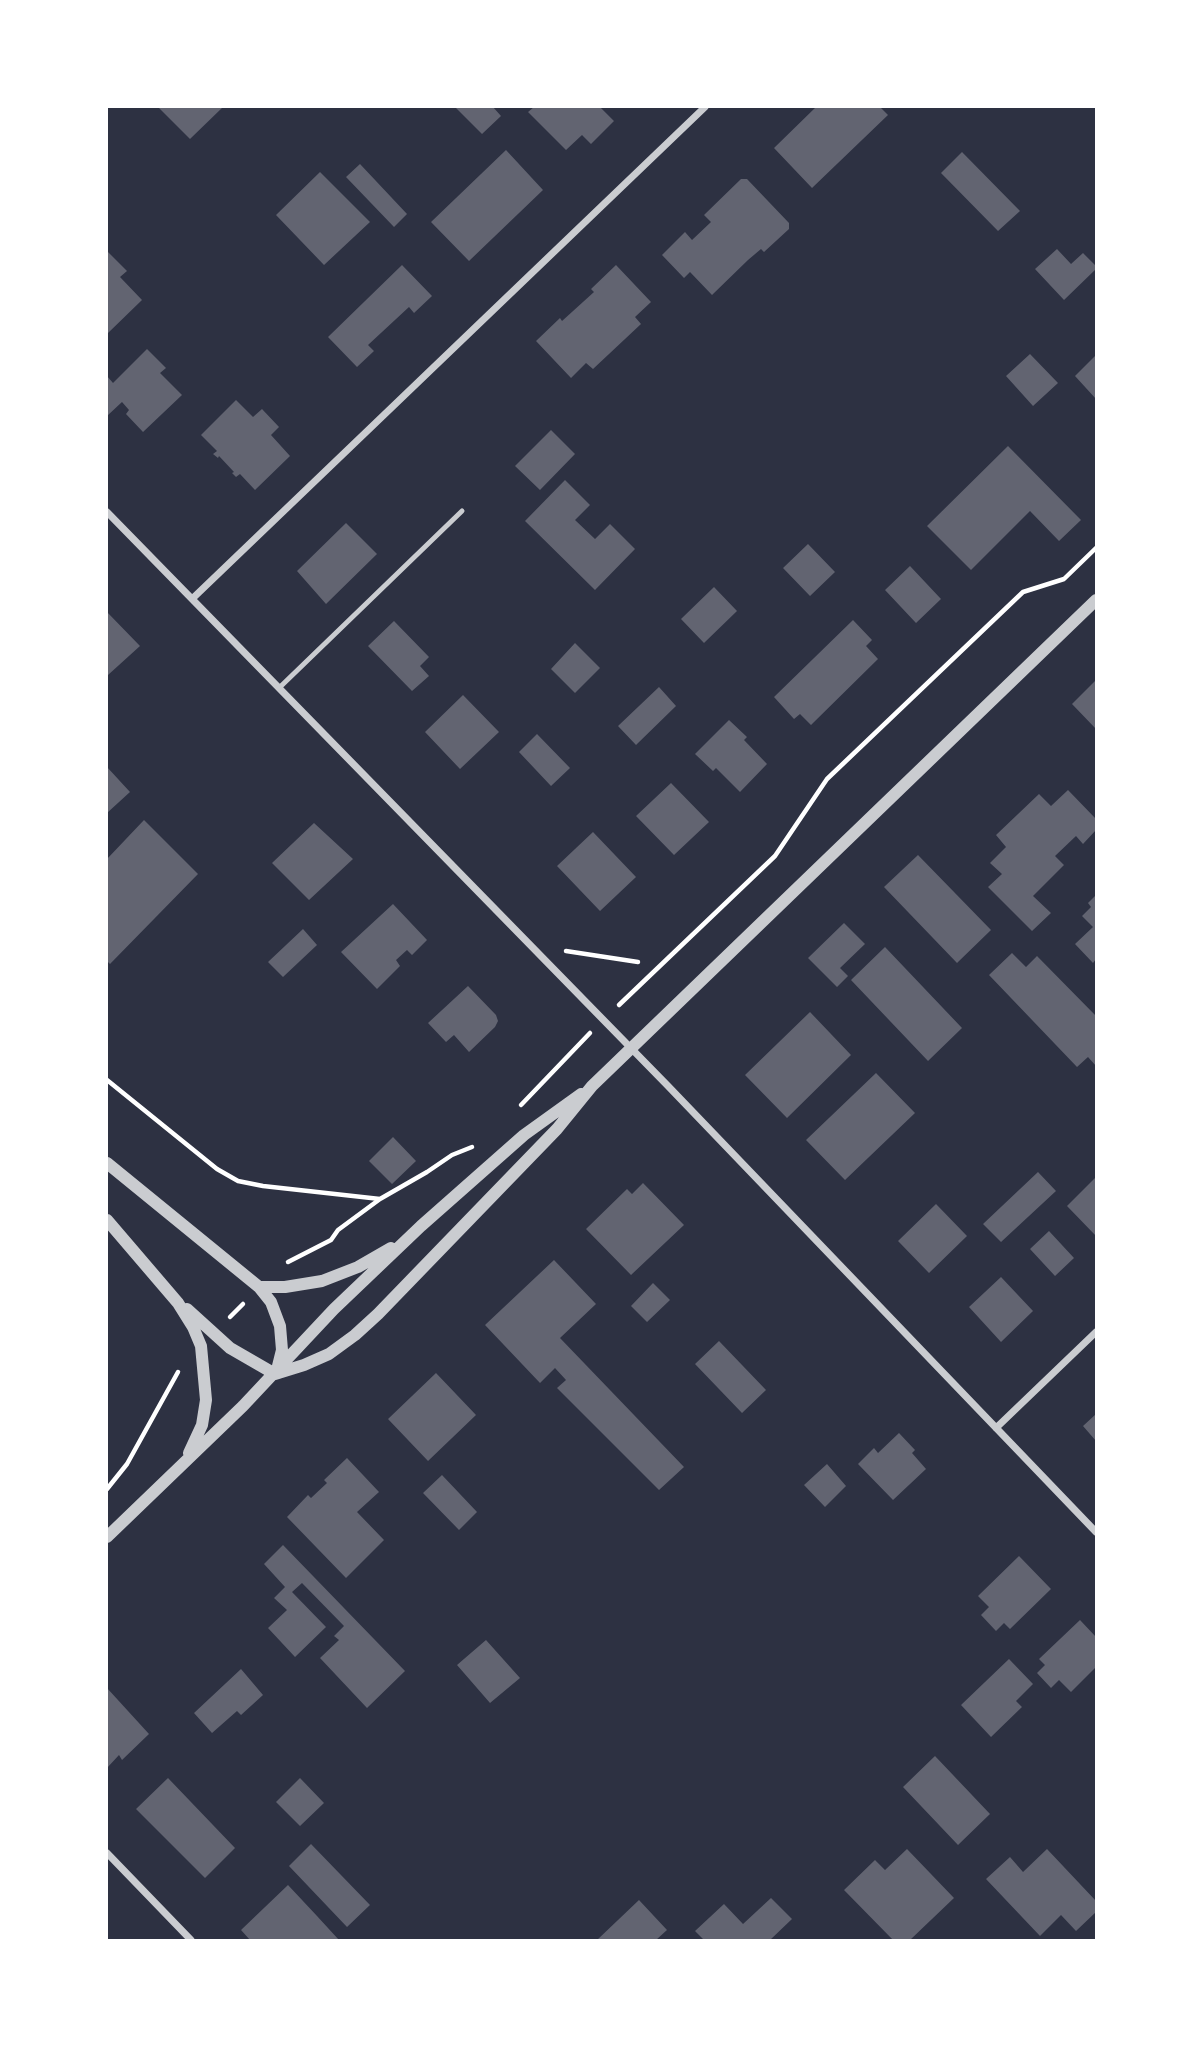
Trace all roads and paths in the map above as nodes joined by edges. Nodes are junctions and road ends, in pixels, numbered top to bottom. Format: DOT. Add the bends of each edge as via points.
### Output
graph roads {
  1 [pos="705,107"];
  2 [pos="462,511"];
  3 [pos="107,512"];
  4 [pos="1096,548"];
  5 [pos="192,599"];
  6 [pos="1096,600"];
  7 [pos="279,688"];
  8 [pos="560,950"];
  9 [pos="638,962"];
  10 [pos="621,1004"];
  11 [pos="581,1041"];
  12 [pos="631,1048"];
  13 [pos="107,1080"];
  14 [pos="592,1086"];
  15 [pos="519,1107"];
  16 [pos="474,1145"];
  17 [pos="107,1163"];
  18 [pos="380,1199"];
  19 [pos="107,1220"];
  20 [pos="421,1226"];
  21 [pos="283,1265"];
  22 [pos="260,1287"];
  23 [pos="248,1299"];
  24 [pos="178,1303"];
  25 [pos="221,1326"];
  26 [pos="1096,1332"];
  27 [pos="184,1365"];
  28 [pos="275,1374"];
  29 [pos="996,1428"];
  30 [pos="182,1465"];
  31 [pos="107,1489"];
  32 [pos="1096,1532"];
  33 [pos="107,1537"];
  34 [pos="107,1853"];
  35 [pos="191,1940"];
  1 -- 5 [label="street"];
  2 -- 7 [label="lane"];
  3 -- 5 [label="street"];
  4 -- 10 [label="path" via="1064,579 1023,592 837,769 775,856"];
  5 -- 7 [label="street"];
  6 -- 12 [label="street"];
  7 -- 12 [label="street"];
  8 -- 9 [label="path"];
  11 -- 15 [label="path"];
  12 -- 14 [label="street"];
  12 -- 29 [label="street"];
  13 -- 18 [label="path" via="237,1181"];
  14 -- 20 [label="street" via="524,1135"];
  14 -- 28 [label="street" via="485,1205 355,1335 315,1361"];
  16 -- 18 [label="path"];
  17 -- 22 [label="street"];
  18 -- 21 [label="path" via="331,1240"];
  19 -- 24 [label="street"];
  20 -- 22 [label="street" via="346,1273 307,1284"];
  20 -- 28 [label="street" via="334,1308"];
  22 -- 28 [label="street" via="280,1326 282,1350"];
  23 -- 25 [label="path"];
  24 -- 28 [label="street" via="230,1348"];
  24 -- 30 [label="street" via="201,1346 206,1400 202,1425"];
  26 -- 29 [label="street"];
  27 -- 31 [label="path" via="127,1464"];
  28 -- 30 [label="street"];
  29 -- 32 [label="street"];
  30 -- 33 [label="street"];
  34 -- 35 [label="street"];
}
